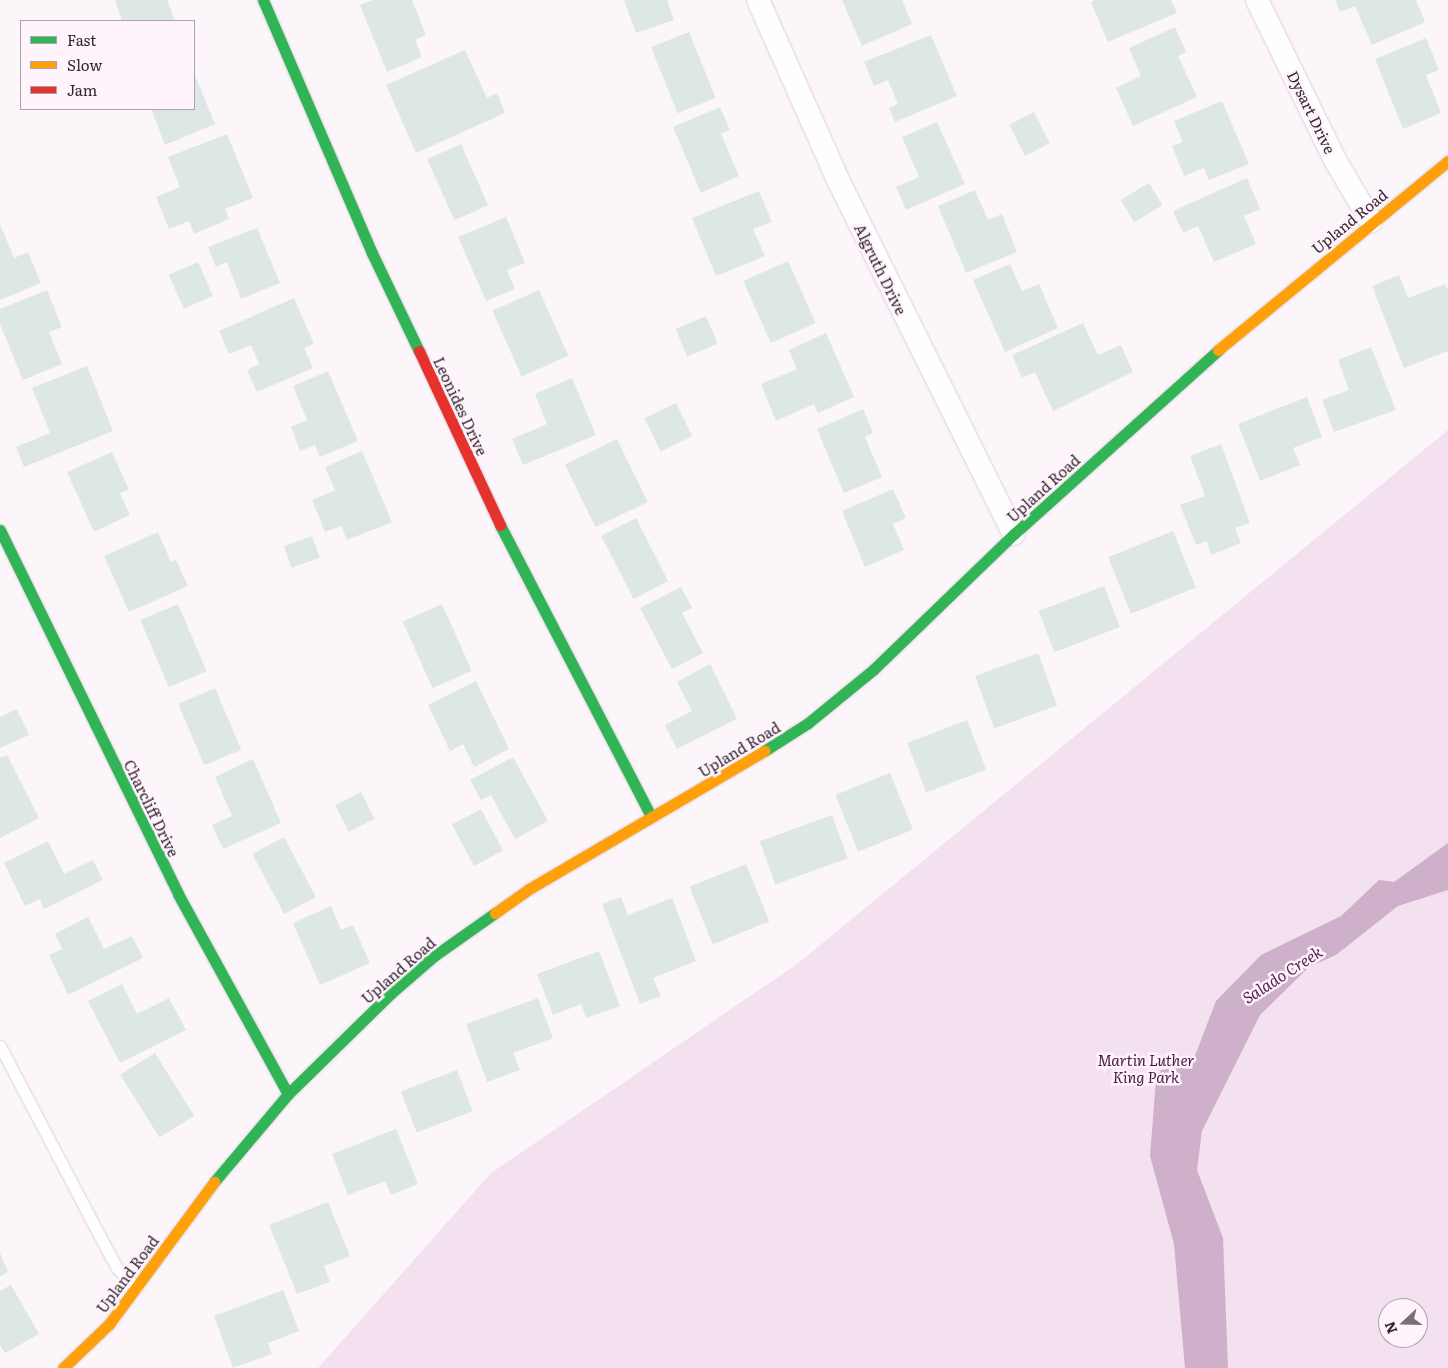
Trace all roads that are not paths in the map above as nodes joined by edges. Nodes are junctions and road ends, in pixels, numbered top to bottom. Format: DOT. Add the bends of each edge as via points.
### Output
graph roads {
  1 [pos="263,0"];
  2 [pos="758,0"];
  3 [pos="1257,0"];
  4 [pos="1448,161"];
  5 [pos="1371,221"];
  6 [pos="0,530"];
  7 [pos="1014,534"];
  8 [pos="651,816"];
  9 [pos="0,1046"];
  10 [pos="288,1094"];
  11 [pos="136,1288"];
  12 [pos="63,1368"];
  1 -- 8 [label="street, Leonides Drive" via="372,253 514,555"];
  2 -- 7 [label="street, Algruth Drive" via="838,180"];
  3 -- 5 [label="street, Dysart Drive" via="1335,160"];
  4 -- 5 [label="street, Upland Road"];
  5 -- 7 [label="street, Upland Road" via="1188,375"];
  6 -- 10 [label="street, Charcliff Drive" via="178,894"];
  7 -- 8 [label="street, Upland Road" via="874,669 808,723 719,779"];
  8 -- 10 [label="street, Upland Road" via="529,889 434,956 390,994"];
  9 -- 11 [label="lane" via="117,1268"];
  10 -- 11 [label="street, Upland Road" via="236,1153"];
  11 -- 12 [label="street, Upland Road" via="109,1324"];
}
